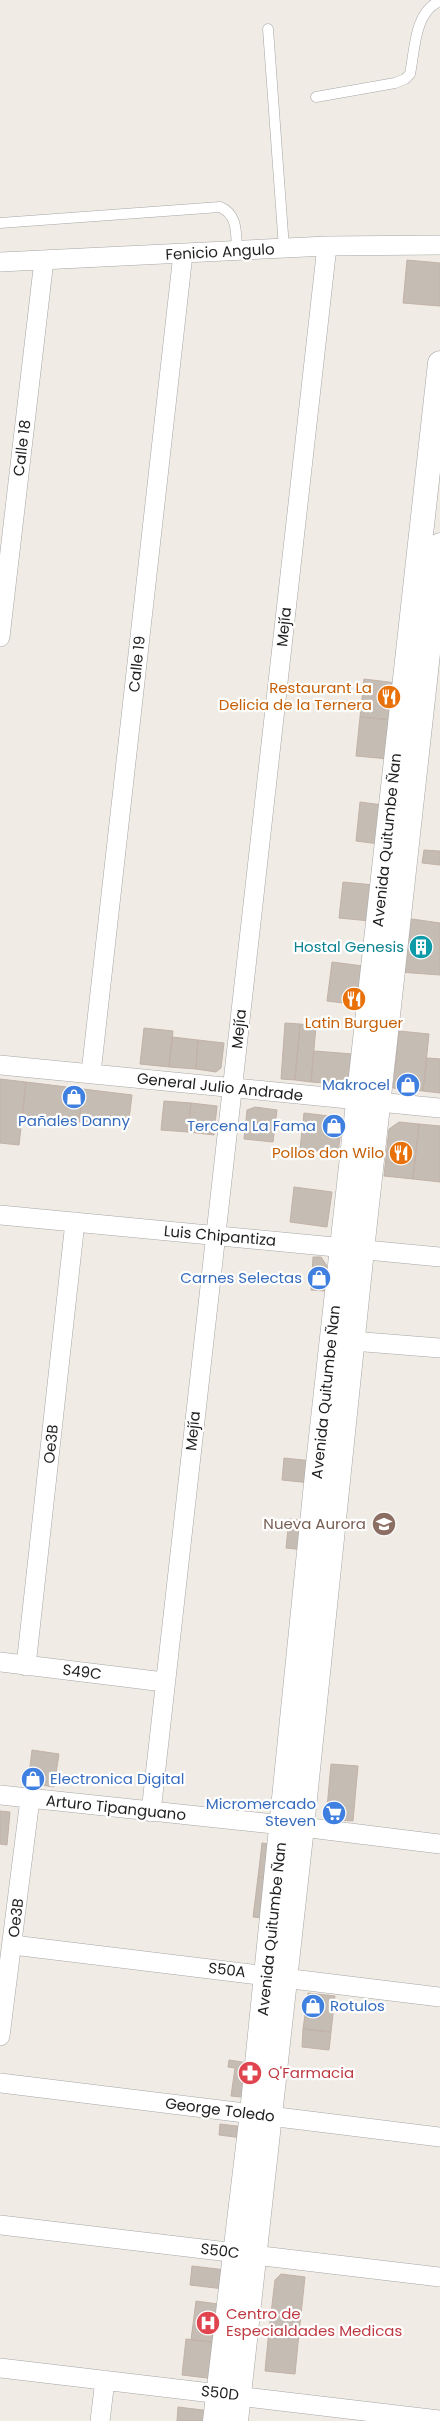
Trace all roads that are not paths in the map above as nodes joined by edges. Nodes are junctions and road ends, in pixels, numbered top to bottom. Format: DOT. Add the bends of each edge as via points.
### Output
graph roads {
  1 [pos="440,1"];
  2 [pos="268,29"];
  3 [pos="316,97"];
  4 [pos="0,223"];
  5 [pos="440,245"];
  6 [pos="326,246"];
  7 [pos="284,248"];
  8 [pos="237,251"];
  9 [pos="183,254"];
  10 [pos="44,260"];
  11 [pos="0,262"];
  12 [pos="440,363"];
  13 [pos="440,545"];
  14 [pos="0,638"];
  15 [pos="0,1065"];
  16 [pos="91,1074"];
  17 [pos="232,1088"];
  18 [pos="369,1101"];
  19 [pos="440,1108"];
  20 [pos="0,1215"];
  21 [pos="75,1222"];
  22 [pos="215,1236"];
  23 [pos="352,1249"];
  24 [pos="440,1257"];
  25 [pos="342,1340"];
  26 [pos="440,1348"];
  27 [pos="0,1662"];
  28 [pos="26,1666"];
  29 [pos="164,1682"];
  30 [pos="0,1796"];
  31 [pos="30,1799"];
  32 [pos="151,1812"];
  33 [pos="292,1826"];
  34 [pos="440,1844"];
  35 [pos="13,1944"];
  36 [pos="276,1976"];
  37 [pos="440,1997"];
  38 [pos="0,2036"];
  39 [pos="0,2083"];
  40 [pos="261,2114"];
  41 [pos="440,2137"];
  42 [pos="0,2225"];
  43 [pos="245,2254"];
  44 [pos="440,2277"];
  45 [pos="0,2368"];
  46 [pos="105,2380"];
  47 [pos="229,2394"];
  48 [pos="377,2417"];
  49 [pos="440,2420"];
  50 [pos="100,2421"];
  51 [pos="215,2421"];
  52 [pos="236,2421"];
  1 -- 3 [label="lane" via="428,7 422,18 410,74 405,79"];
  2 -- 7 [label="lane"];
  4 -- 8 [label="lane" via="220,207 232,215"];
  5 -- 6 [label="street, Fenicio Angulo"];
  6 -- 7 [label="street, Fenicio Angulo"];
  6 -- 17 [label="street, Mejía"];
  7 -- 8 [label="street, Fenicio Angulo"];
  8 -- 9 [label="street, Fenicio Angulo"];
  9 -- 10 [label="street, Fenicio Angulo"];
  9 -- 16 [label="street, Calle 19"];
  10 -- 11 [label="street, Fenicio Angulo"];
  10 -- 14 [label="street, Calle 18"];
  12 -- 18 [label="street, Avenida Quitumbe Ñan"];
  13 -- 18 [label="street, Avenida Quitumbe Ñan"];
  15 -- 16 [label="street, General Julio Andrade"];
  16 -- 17 [label="street, General Julio Andrade"];
  17 -- 18 [label="street, General Julio Andrade"];
  17 -- 22 [label="street, Mejía"];
  18 -- 19 [label="street, General Julio Andrade"];
  18 -- 23 [label="street, Avenida Quitumbe Ñan"];
  20 -- 21 [label="street, Luis Chipantiza"];
  21 -- 22 [label="street, Luis Chipantiza"];
  21 -- 28 [label="street, Oe3B"];
  22 -- 23 [label="street, Luis Chipantiza"];
  22 -- 29 [label="street, Mejía"];
  23 -- 24 [label="street, Luis Chipantiza"];
  23 -- 25 [label="street, Avenida Quitumbe Ñan"];
  25 -- 26 [label="street"];
  25 -- 33 [label="street, Avenida Quitumbe Ñan"];
  27 -- 28 [label="street, S49C"];
  28 -- 29 [label="street, S49C"];
  29 -- 32 [label="street, Mejía"];
  30 -- 31 [label="street, Arturo Tipanguano"];
  31 -- 32 [label="street, Arturo Tipanguano"];
  31 -- 35 [label="street, Oe3B"];
  32 -- 33 [label="street, Arturo Tipanguano"];
  33 -- 34 [label="street, Arturo Tipanguano"];
  33 -- 36 [label="street, Avenida Quitumbe Ñan"];
  35 -- 36 [label="street, S50A"];
  35 -- 38 [label="street, Oe3B"];
  36 -- 37 [label="street, S50A"];
  36 -- 40 [label="street, Avenida Quitumbe Ñan"];
  39 -- 40 [label="street, George Toledo"];
  40 -- 41 [label="street, George Toledo"];
  40 -- 43 [label="street, Avenida Quitumbe Ñan"];
  42 -- 43 [label="street, S50C"];
  43 -- 44 [label="street, S50C"];
  43 -- 47 [label="street, Avenida Quitumbe Ñan"];
  45 -- 46 [label="street, S50D"];
  46 -- 47 [label="street, S50D"];
  46 -- 50 [label="street"];
  47 -- 48 [label="street, S50D"];
  47 -- 51 [label="street, Avenida Quitumbe Ñan"];
  47 -- 52 [label="street, Avenida Quitumbe Ñan"];
  48 -- 49 [label="street, S50D"];
}
